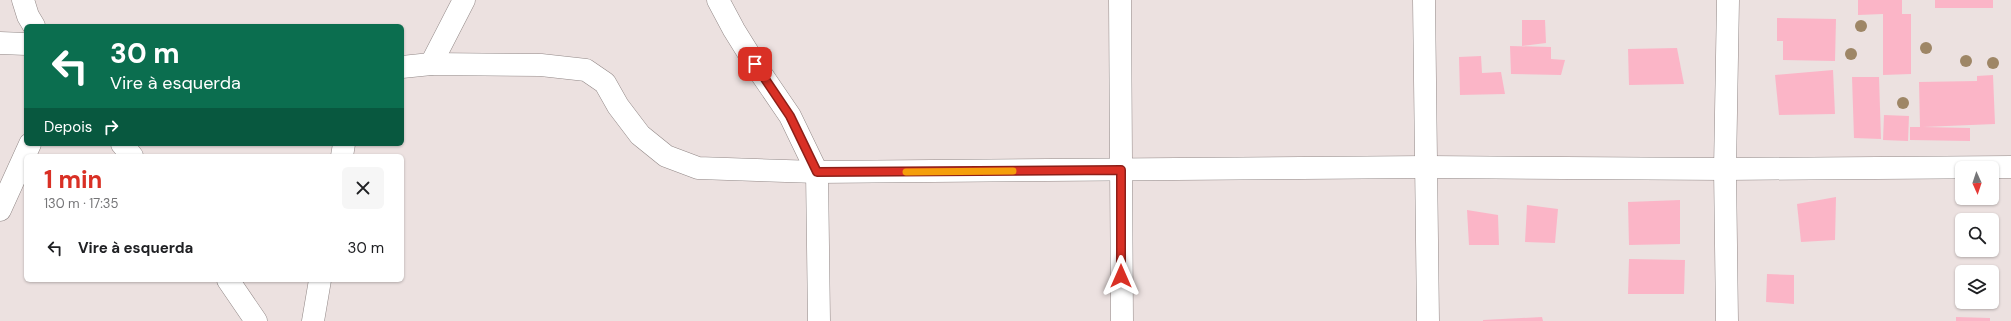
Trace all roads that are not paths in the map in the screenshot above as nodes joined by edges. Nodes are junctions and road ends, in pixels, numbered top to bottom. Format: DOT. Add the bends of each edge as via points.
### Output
graph roads {
  1 [pos="22,0"];
  2 [pos="464,0"];
  3 [pos="718,0"];
  4 [pos="1120,0"];
  5 [pos="1424,0"];
  6 [pos="1728,0"];
  7 [pos="33,24"];
  8 [pos="0,43"];
  9 [pos="24,44"];
  10 [pos="431,64"];
  11 [pos="404,67"];
  12 [pos="124,146"];
  13 [pos="130,154"];
  14 [pos="24,157"];
  15 [pos="1427,167"];
  16 [pos="2011,167"];
  17 [pos="1121,170"];
  18 [pos="1725,170"];
  19 [pos="817,172"];
  20 [pos="0,210"];
  21 [pos="229,282"];
  22 [pos="320,282"];
  23 [pos="256,321"];
  24 [pos="314,321"];
  25 [pos="819,321"];
  26 [pos="1122,321"];
  27 [pos="1428,321"];
  28 [pos="1727,321"];
  1 -- 7 [label="street"];
  2 -- 10 [label="street"];
  3 -- 19 [label="street" via="754,62 790,116"];
  4 -- 17 [label="street"];
  5 -- 15 [label="street"];
  6 -- 18 [label="street"];
  8 -- 9 [label="street"];
  10 -- 11 [label="street"];
  10 -- 19 [label="street" via="541,65 586,70 605,83 618,106 640,135 666,156 698,168"];
  12 -- 13 [label="street"];
  14 -- 20 [label="street"];
  15 -- 17 [label="street"];
  15 -- 18 [label="street"];
  15 -- 27 [label="street"];
  16 -- 18 [label="street"];
  17 -- 19 [label="street"];
  17 -- 26 [label="street"];
  18 -- 28 [label="street"];
  19 -- 25 [label="street"];
  21 -- 23 [label="street"];
  22 -- 24 [label="street"];
}
